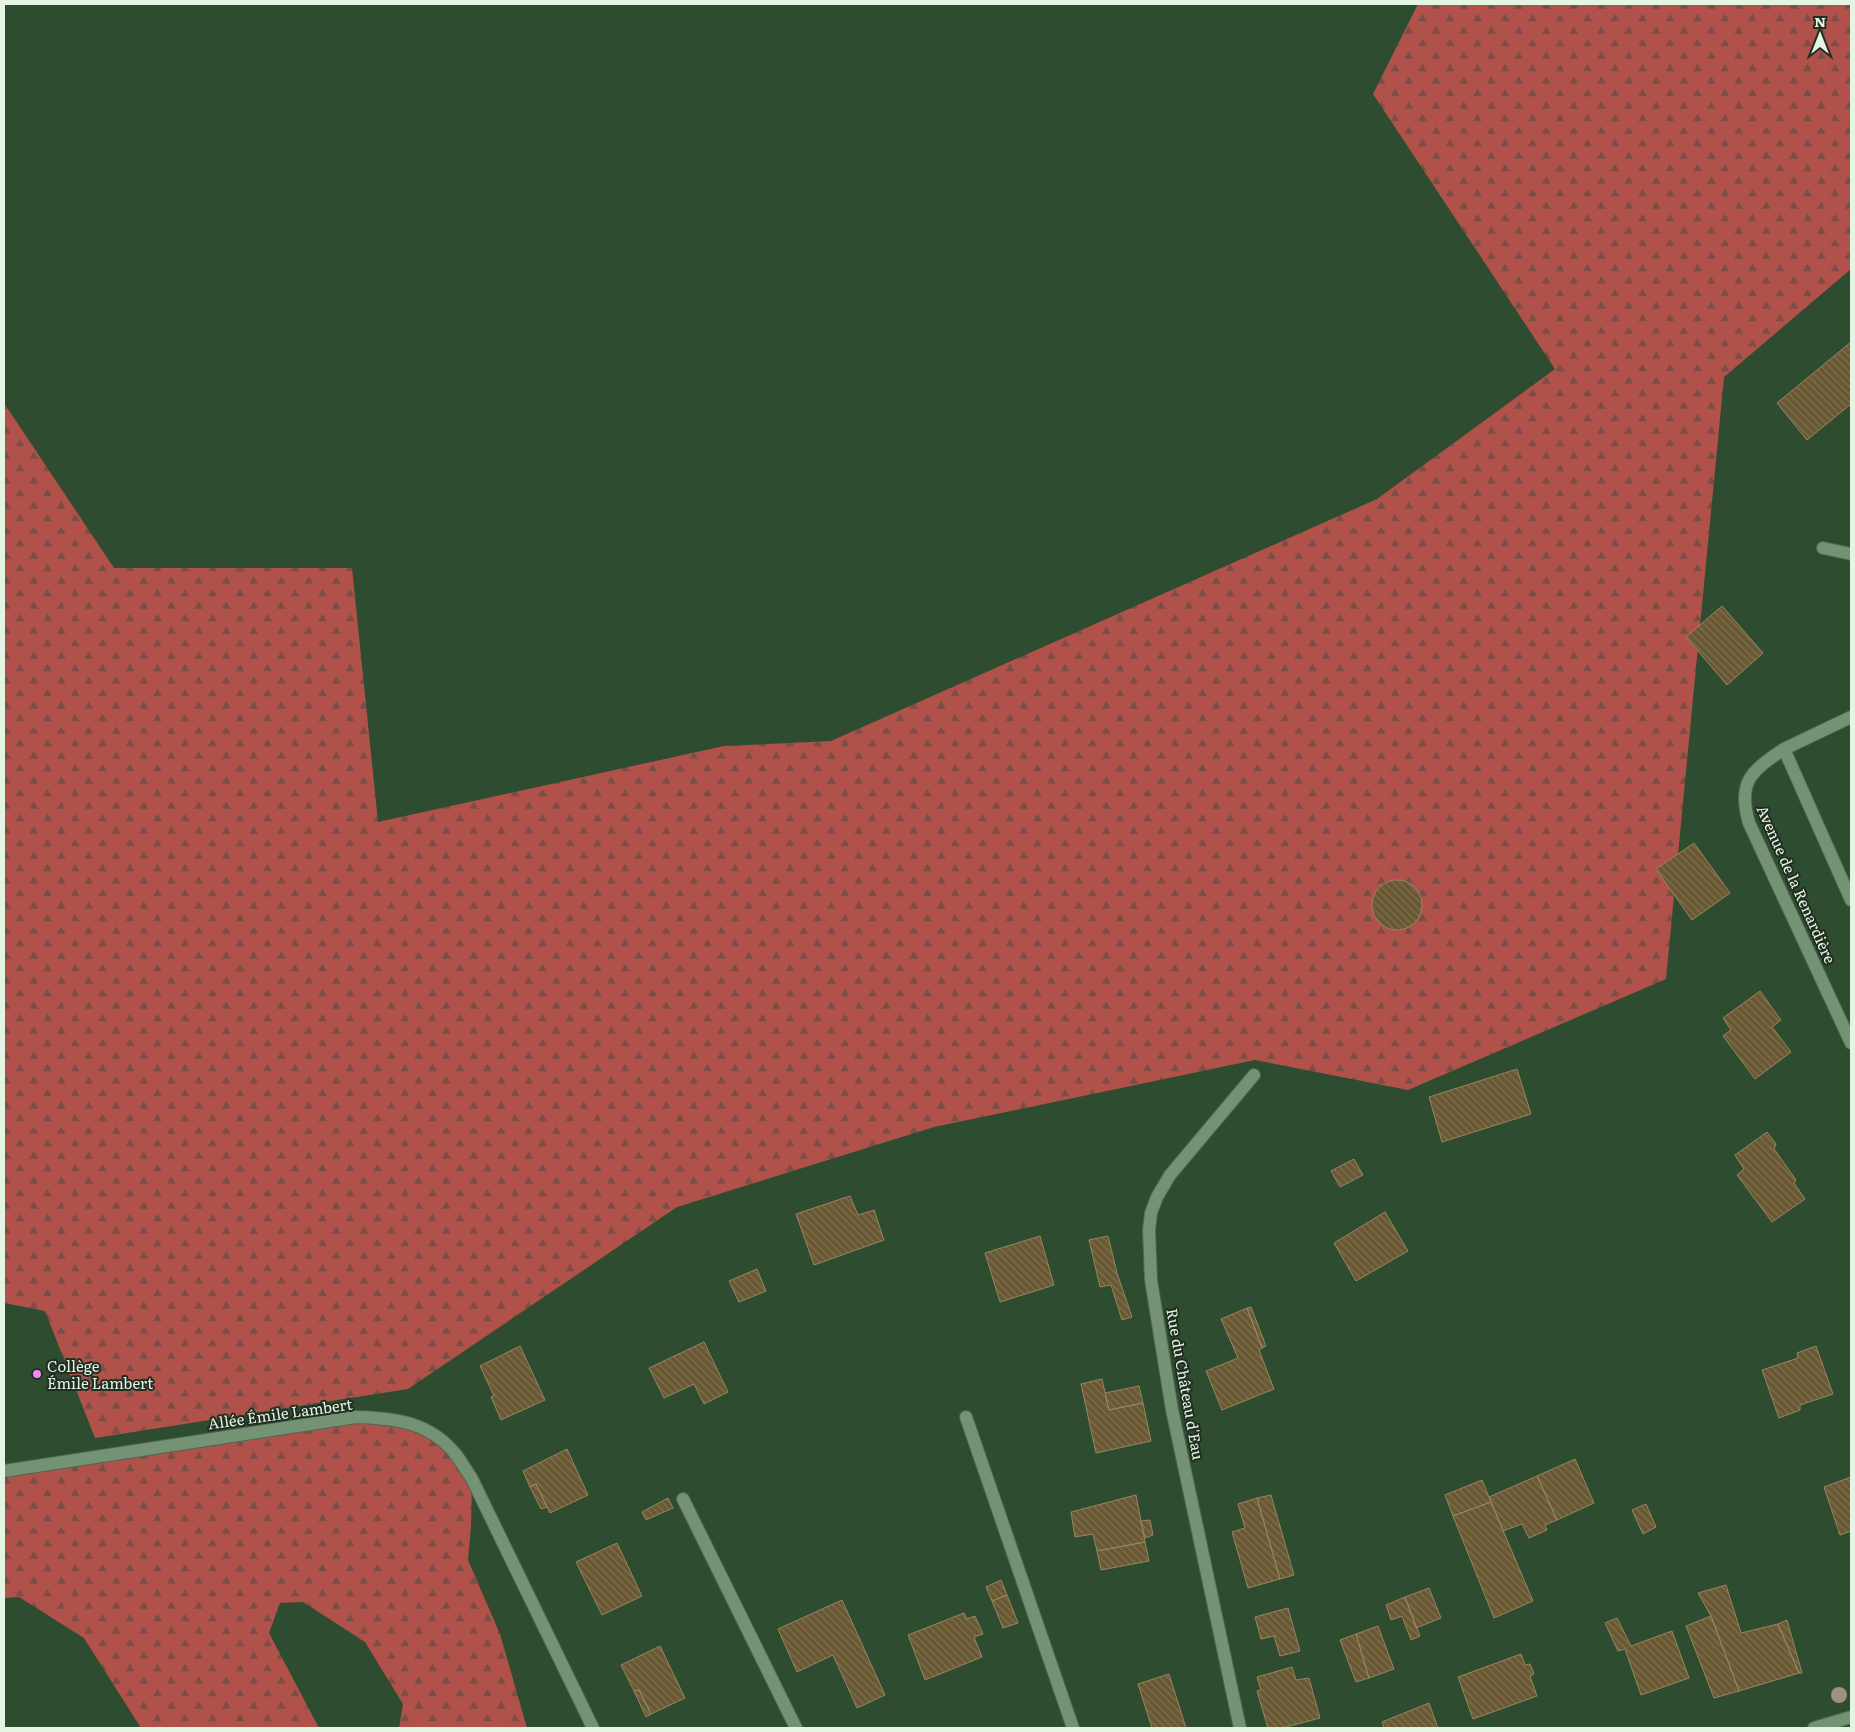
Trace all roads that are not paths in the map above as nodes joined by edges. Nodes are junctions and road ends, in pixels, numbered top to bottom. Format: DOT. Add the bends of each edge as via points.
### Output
graph roads {
  1 [pos="1823,548"];
  2 [pos="1851,554"];
  3 [pos="1851,717"];
  4 [pos="1784,750"];
  5 [pos="1851,900"];
  6 [pos="1851,1043"];
  7 [pos="1254,1075"];
  8 [pos="966,1417"];
  9 [pos="4,1471"];
  10 [pos="684,1499"];
  11 [pos="1851,1717"];
  12 [pos="593,1728"];
  13 [pos="796,1728"];
  14 [pos="1073,1728"];
  15 [pos="1240,1728"];
  16 [pos="1814,1728"];
  1 -- 2 [label="street"];
  3 -- 4 [label="street, Avenue de la Renardière"];
  4 -- 5 [label="street"];
  4 -- 6 [label="street, Avenue de la Renardière" via="1764,762 1751,776 1744,805 1753,832"];
  7 -- 15 [label="street, Rue du Château d'Eau" via="1170,1175 1157,1197 1149,1230 1152,1280 1172,1410"];
  8 -- 14 [label="street"];
  9 -- 12 [label="street, Allée Émile Lambert" via="356,1417 379,1417 422,1426 456,1455 472,1479"];
  10 -- 13 [label="street"];
  11 -- 16 [label="street"];
}
